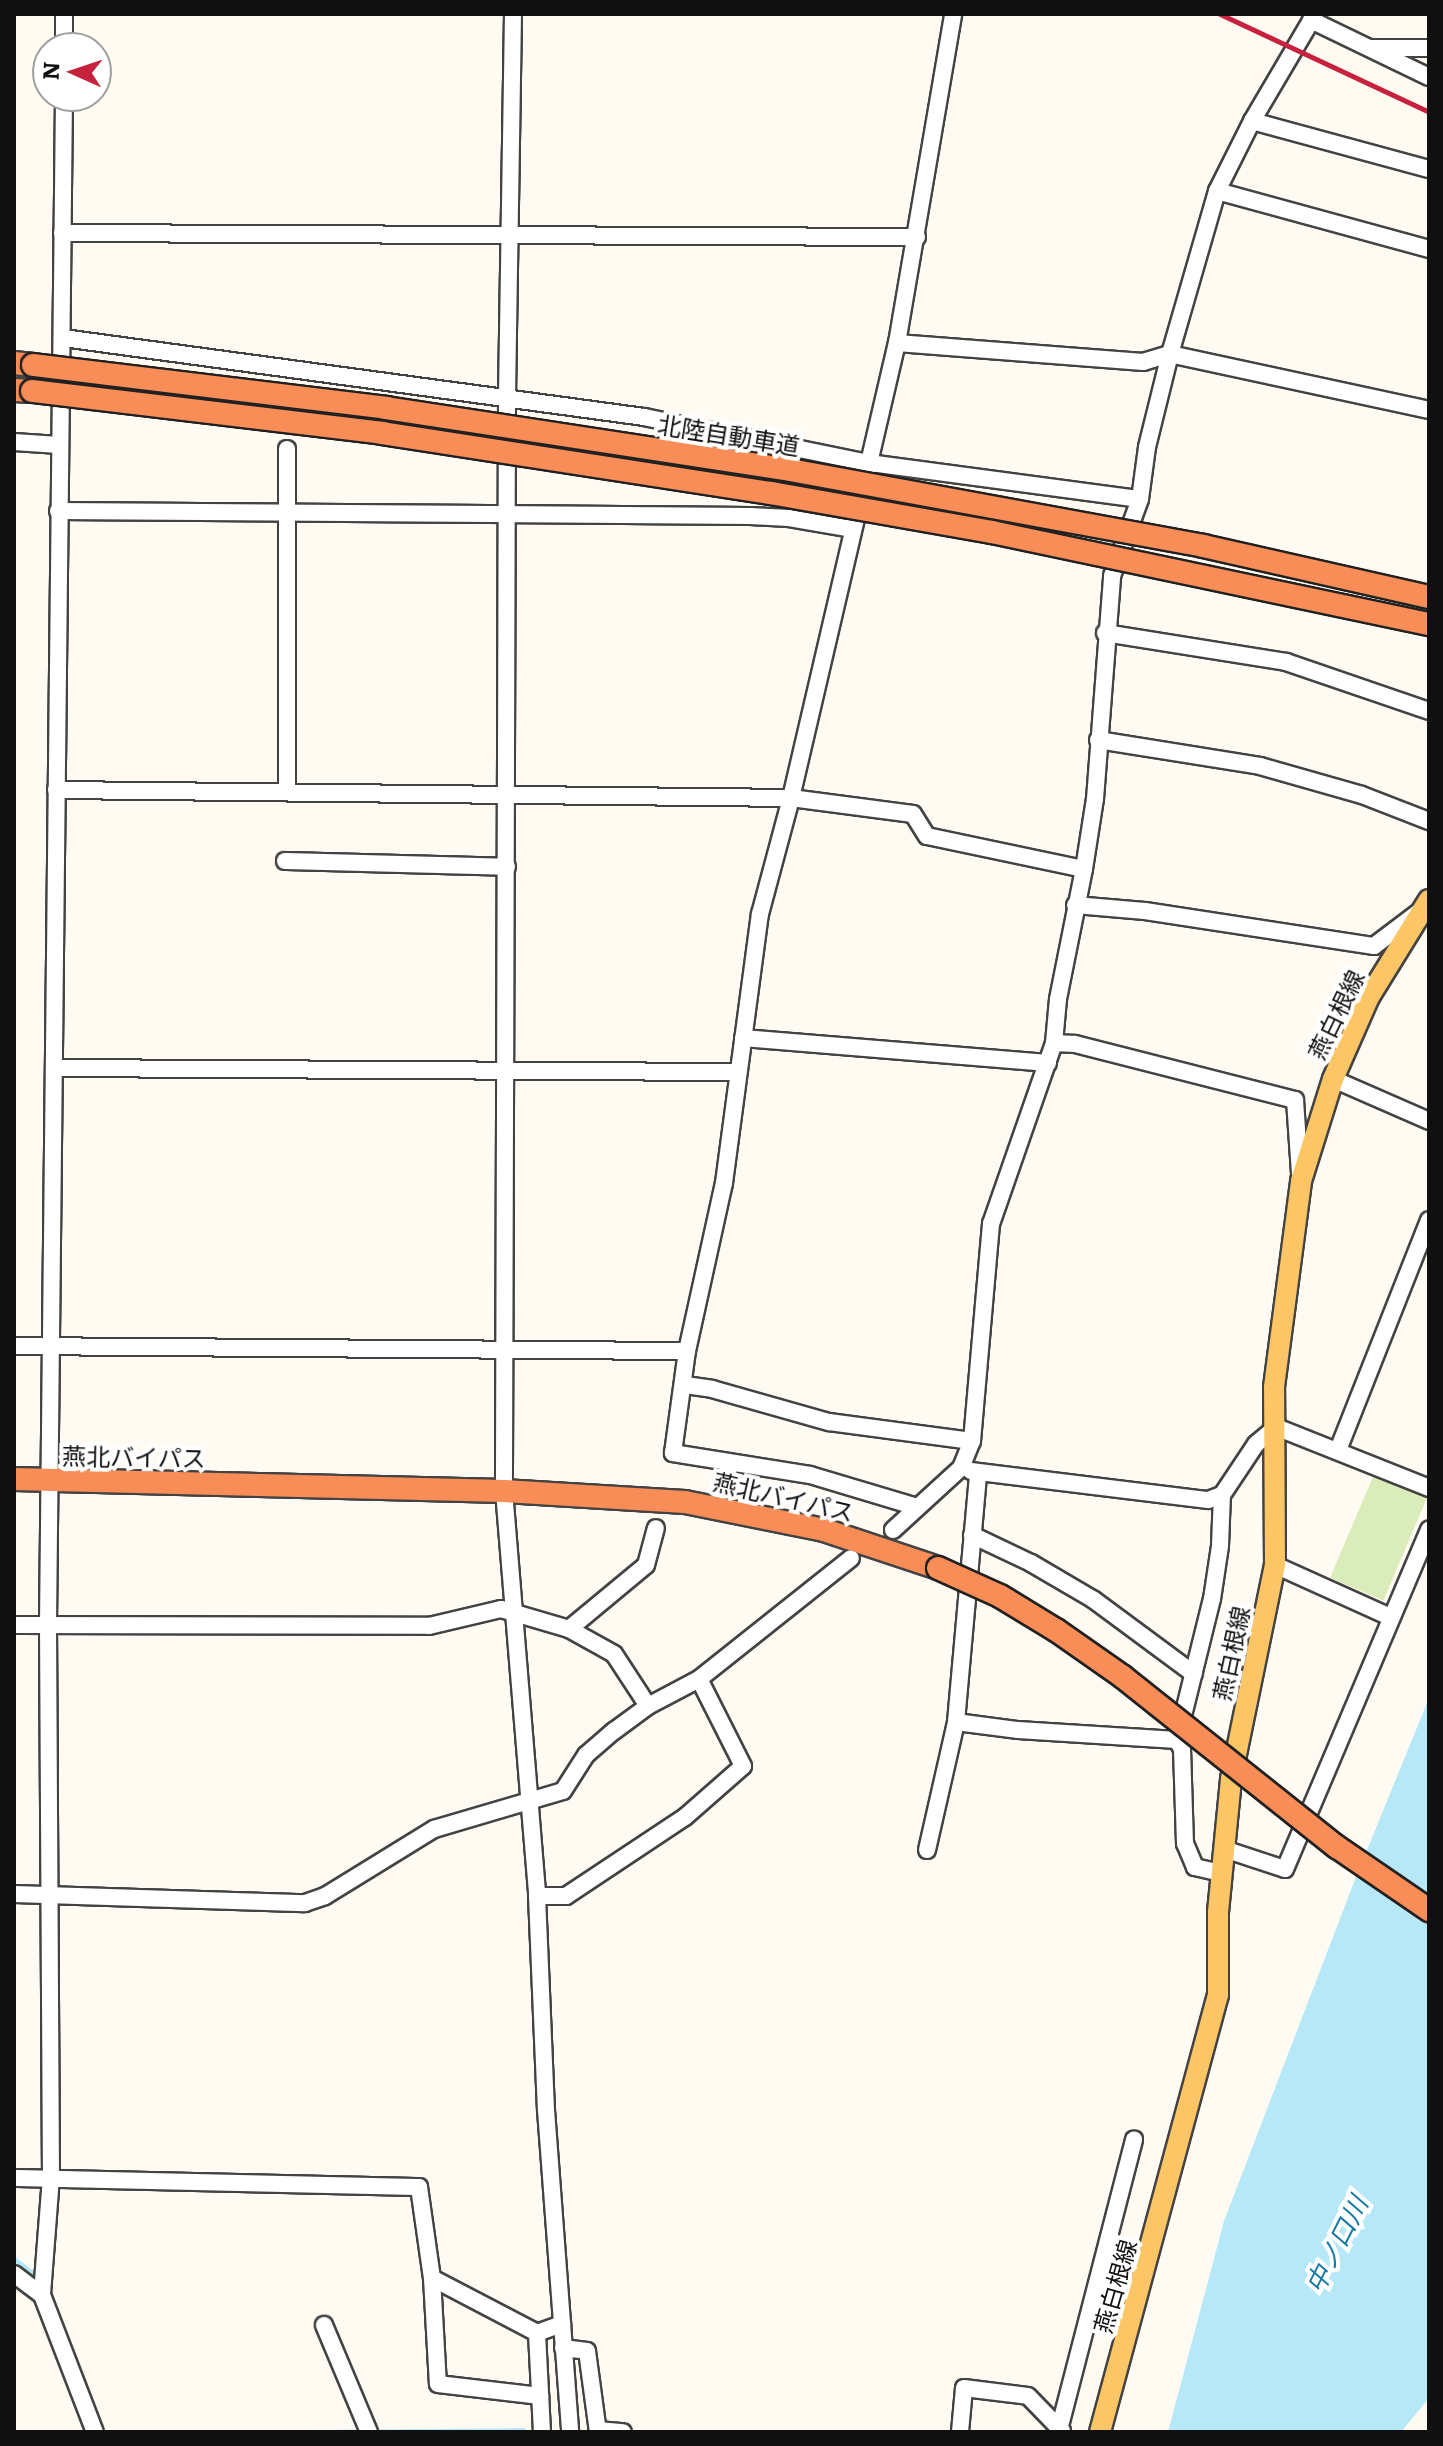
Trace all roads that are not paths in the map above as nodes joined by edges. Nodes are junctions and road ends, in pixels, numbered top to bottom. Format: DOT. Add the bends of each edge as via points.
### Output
graph roads {
  1 [pos="513,14"];
  2 [pos="953,14"];
  3 [pos="1313,17"];
  4 [pos="1369,48"];
  5 [pos="1429,48"];
  6 [pos="1429,77"];
  7 [pos="64,112"];
  8 [pos="1252,121"];
  9 [pos="1429,169"];
  10 [pos="1217,191"];
  11 [pos="62,233"];
  12 [pos="512,236"];
  13 [pos="917,237"];
  14 [pos="1429,249"];
  15 [pos="63,338"];
  16 [pos="897,343"];
  17 [pos="1170,354"];
  18 [pos="24,364"];
  19 [pos="23,390"];
  20 [pos="507,398"];
  21 [pos="1429,410"];
  22 [pos="14,442"];
  23 [pos="59,445"];
  24 [pos="287,449"];
  25 [pos="869,463"];
  26 [pos="1140,499"];
  27 [pos="58,511"];
  28 [pos="288,511"];
  29 [pos="509,515"];
  30 [pos="853,529"];
  31 [pos="1429,597"];
  32 [pos="1429,624"];
  33 [pos="1105,633"];
  34 [pos="1429,711"];
  35 [pos="1098,740"];
  36 [pos="56,790"];
  37 [pos="287,791"];
  38 [pos="508,794"];
  39 [pos="791,798"];
  40 [pos="1429,821"];
  41 [pos="285,861"];
  42 [pos="507,867"];
  43 [pos="1084,869"];
  44 [pos="1426,904"];
  45 [pos="1075,905"];
  46 [pos="743,1038"];
  47 [pos="1054,1043"];
  48 [pos="1048,1063"];
  49 [pos="54,1068"];
  50 [pos="506,1070"];
  51 [pos="738,1072"];
  52 [pos="1333,1079"];
  53 [pos="1429,1121"];
  54 [pos="1301,1181"];
  55 [pos="1429,1220"];
  56 [pos="14,1346"];
  57 [pos="51,1346"];
  58 [pos="504,1347"];
  59 [pos="687,1351"];
  60 [pos="685,1385"];
  61 [pos="1276,1427"];
  62 [pos="972,1441"];
  63 [pos="1338,1450"];
  64 [pos="970,1471"];
  65 [pos="14,1479"];
  66 [pos="50,1480"];
  67 [pos="1429,1488"];
  68 [pos="504,1491"];
  69 [pos="1222,1495"];
  70 [pos="917,1507"];
  71 [pos="656,1528"];
  72 [pos="1429,1529"];
  73 [pos="893,1530"];
  74 [pos="972,1535"];
  75 [pos="851,1558"];
  76 [pos="1275,1565"];
  77 [pos="514,1613"];
  78 [pos="1390,1617"];
  79 [pos="14,1625"];
  80 [pos="48,1625"];
  81 [pos="569,1629"];
  82 [pos="1194,1674"];
  83 [pos="699,1679"];
  84 [pos="648,1706"];
  85 [pos="956,1722"];
  86 [pos="1177,1740"];
  87 [pos="530,1803"];
  88 [pos="1224,1849"];
  89 [pos="927,1850"];
  90 [pos="1221,1873"];
  91 [pos="14,1894"];
  92 [pos="48,1894"];
  93 [pos="537,1896"];
  94 [pos="1429,1910"];
  95 [pos="1134,2139"];
  96 [pos="51,2177"];
  97 [pos="14,2178"];
  98 [pos="14,2274"];
  99 [pos="432,2278"];
  100 [pos="42,2295"];
  101 [pos="562,2324"];
  102 [pos="324,2325"];
  103 [pos="537,2333"];
  104 [pos="563,2348"];
  105 [pos="540,2396"];
  106 [pos="1061,2429"];
  107 [pos="598,2431"];
  108 [pos="95,2432"];
  109 [pos="369,2432"];
  110 [pos="542,2432"];
  111 [pos="570,2432"];
  112 [pos="623,2432"];
  113 [pos="960,2432"];
  114 [pos="1100,2432"];
  1 -- 12 [label="street"];
  2 -- 13 [label="street"];
  3 -- 4 [label="street"];
  3 -- 8 [label="street"];
  4 -- 5 [label="street"];
  4 -- 6 [label="street"];
  7 -- 11 [label="street"];
  8 -- 9 [label="street"];
  8 -- 10 [label="street"];
  10 -- 14 [label="street"];
  10 -- 17 [label="street"];
  11 -- 12 [label="street"];
  11 -- 15 [label="street"];
  12 -- 13 [label="street"];
  12 -- 20 [label="street"];
  13 -- 16 [label="street"];
  15 -- 20 [label="street"];
  15 -- 23 [label="street"];
  16 -- 17 [label="street" via="1143,362"];
  16 -- 25 [label="street"];
  17 -- 21 [label="street"];
  17 -- 26 [label="street"];
  18 -- 31 [label="highway, 北陸自動車道, bridge" via="386,408 779,468 1187,543"];
  19 -- 32 [label="highway, bridge" via="382,433 771,493 1007,535"];
  20 -- 25 [label="street" via="644,417"];
  20 -- 29 [label="street"];
  22 -- 23 [label="street"];
  23 -- 27 [label="street"];
  24 -- 28 [label="street"];
  25 -- 26 [label="street"];
  25 -- 30 [label="street"];
  26 -- 33 [label="street" via="1112,576"];
  27 -- 28 [label="street"];
  27 -- 36 [label="street"];
  28 -- 29 [label="street"];
  28 -- 37 [label="street"];
  29 -- 30 [label="street" via="750,516"];
  29 -- 38 [label="street"];
  30 -- 39 [label="street"];
  33 -- 34 [label="street" via="1286,662"];
  33 -- 35 [label="street"];
  35 -- 40 [label="street" via="1260,766"];
  35 -- 43 [label="street"];
  36 -- 37 [label="street"];
  36 -- 49 [label="street"];
  37 -- 38 [label="street"];
  38 -- 39 [label="street"];
  38 -- 42 [label="street"];
  39 -- 43 [label="street" via="913,814 927,836"];
  39 -- 46 [label="street" via="760,914"];
  41 -- 42 [label="street"];
  42 -- 50 [label="street"];
  43 -- 45 [label="street"];
  44 -- 45 [label="street" via="1374,946"];
  44 -- 52 [label="main road, 燕白根線" via="1369,997"];
  45 -- 47 [label="street"];
  46 -- 48 [label="street"];
  46 -- 51 [label="street"];
  47 -- 48 [label="street"];
  47 -- 54 [label="street" via="1295,1100"];
  48 -- 62 [label="street" via="991,1224"];
  49 -- 50 [label="street"];
  49 -- 57 [label="street"];
  50 -- 51 [label="street"];
  50 -- 58 [label="street"];
  51 -- 59 [label="street" via="724,1183"];
  52 -- 53 [label="street"];
  52 -- 54 [label="main road, 燕白根線"];
  54 -- 61 [label="main road, 燕白根線" via="1274,1387"];
  55 -- 63 [label="street"];
  56 -- 57 [label="street"];
  57 -- 58 [label="street"];
  57 -- 66 [label="street"];
  58 -- 59 [label="street"];
  58 -- 68 [label="street"];
  59 -- 60 [label="street"];
  60 -- 62 [label="street" via="829,1422"];
  60 -- 70 [label="street" via="673,1453 810,1475"];
  61 -- 63 [label="street"];
  61 -- 69 [label="street" via="1256,1444"];
  61 -- 76 [label="main road, 燕白根線"];
  62 -- 64 [label="street"];
  63 -- 67 [label="street"];
  64 -- 69 [label="street" via="1208,1500"];
  64 -- 70 [label="street"];
  64 -- 74 [label="street"];
  65 -- 66 [label="highway, 燕北バイパス"];
  66 -- 68 [label="highway, 燕北バイパス"];
  66 -- 80 [label="street"];
  68 -- 77 [label="street"];
  68 -- 94 [label="highway, 燕北バイパス, bridge" via="729,1508 864,1541 1000,1596 1123,1677 1337,1847"];
  69 -- 82 [label="street" via="1218,1560"];
  70 -- 73 [label="street"];
  71 -- 81 [label="street" via="646,1565"];
  72 -- 78 [label="street"];
  74 -- 82 [label="street" via="1094,1600"];
  74 -- 85 [label="street"];
  75 -- 83 [label="street"];
  76 -- 78 [label="street"];
  76 -- 88 [label="main road, 燕白根線" via="1231,1779"];
  77 -- 80 [label="street" via="491,1610 429,1626"];
  77 -- 81 [label="street"];
  77 -- 87 [label="street"];
  78 -- 88 [label="street" via="1285,1869"];
  79 -- 80 [label="street"];
  80 -- 92 [label="street"];
  81 -- 84 [label="street" via="614,1654"];
  82 -- 86 [label="street"];
  83 -- 84 [label="street"];
  83 -- 93 [label="street" via="743,1766 685,1817 566,1896"];
  84 -- 87 [label="street" via="586,1755 563,1791"];
  85 -- 86 [label="street"];
  85 -- 89 [label="street"];
  86 -- 90 [label="street" via="1182,1749 1185,1844 1195,1867"];
  87 -- 92 [label="street" via="434,1829 305,1903"];
  87 -- 93 [label="street"];
  88 -- 90 [label="main road, 燕白根線"];
  90 -- 114 [label="main road, 燕白根線" via="1218,1995"];
  91 -- 92 [label="street"];
  92 -- 96 [label="street"];
  93 -- 101 [label="street"];
  95 -- 106 [label="street"];
  96 -- 97 [label="street"];
  96 -- 99 [label="street" via="419,2187"];
  96 -- 100 [label="street"];
  98 -- 100 [label="street"];
  99 -- 103 [label="street"];
  99 -- 105 [label="street" via="438,2384"];
  100 -- 108 [label="street"];
  101 -- 103 [label="street"];
  101 -- 104 [label="street"];
  102 -- 109 [label="street"];
  103 -- 105 [label="street"];
  104 -- 107 [label="street" via="587,2351"];
  104 -- 111 [label="street"];
  105 -- 110 [label="street"];
  106 -- 113 [label="street" via="1028,2396 964,2388"];
  107 -- 112 [label="street"];
}
